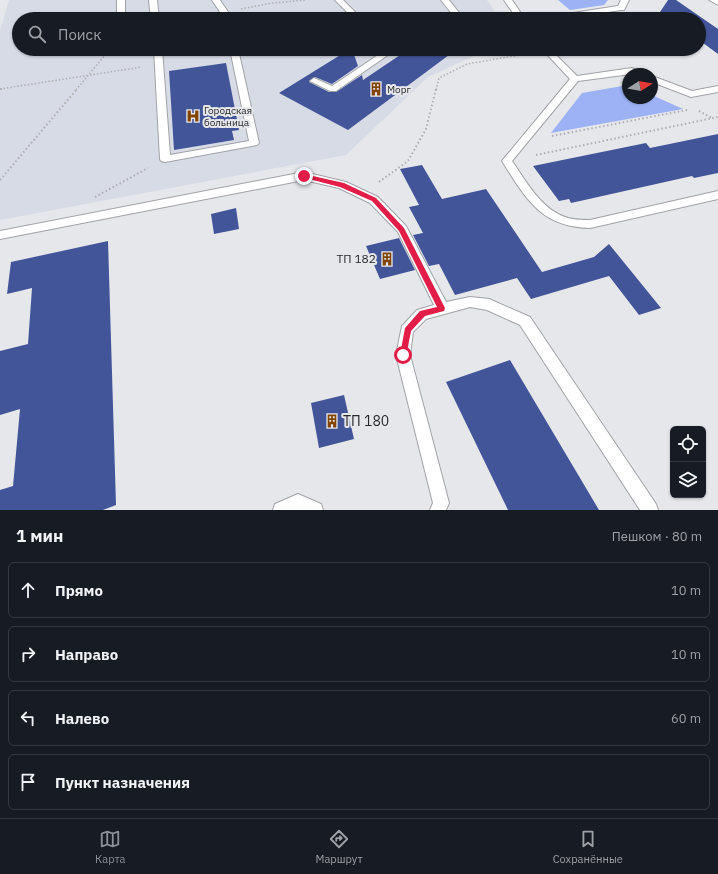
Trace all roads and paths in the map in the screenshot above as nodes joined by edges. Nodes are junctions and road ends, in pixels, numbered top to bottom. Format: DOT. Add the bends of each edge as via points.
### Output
graph roads {
  1 [pos="121,0"];
  2 [pos="153,0"];
  3 [pos="216,0"];
  4 [pos="306,0"];
  5 [pos="339,0"];
  6 [pos="445,0"];
  7 [pos="508,0"];
  8 [pos="625,0"];
  9 [pos="713,0"];
  10 [pos="718,3"];
  11 [pos="121,12"];
  12 [pos="154,12"];
  13 [pos="223,12"];
  14 [pos="237,12"];
  15 [pos="351,12"];
  16 [pos="454,12"];
  17 [pos="517,12"];
  18 [pos="594,12"];
  19 [pos="104,56"];
  20 [pos="159,56"];
  21 [pos="235,56"];
  22 [pos="381,56"];
  23 [pos="512,56"];
  24 [pos="552,56"];
  25 [pos="160,65"];
  26 [pos="622,72"];
  27 [pos="88,76"];
  28 [pos="575,79"];
  29 [pos="658,80"];
  30 [pos="314,81"];
  31 [pos="0,89"];
  32 [pos="718,89"];
  33 [pos="682,112"];
  34 [pos="718,117"];
  35 [pos="547,136"];
  36 [pos="165,159"];
  37 [pos="507,161"];
  38 [pos="0,180"];
  39 [pos="360,193"];
  40 [pos="718,195"];
  41 [pos="93,198"];
  42 [pos="0,235"];
  43 [pos="442,308"];
  44 [pos="281,510"];
  45 [pos="315,510"];
  46 [pos="438,510"];
  47 [pos="650,510"];
  1 -- 11 [label="lane"];
  2 -- 12 [label="lane"];
  3 -- 13 [label="lane"];
  4 -- 14 [label="path" via="272,3"];
  5 -- 15 [label="lane"];
  6 -- 16 [label="lane"];
  7 -- 17 [label="lane"];
  8 -- 18 [label="lane" via="621,8"];
  9 -- 10 [label="lane"];
  19 -- 27 [label="path"];
  20 -- 25 [label="lane"];
  21 -- 36 [label="lane" via="254,143"];
  22 -- 30 [label="lane" via="333,90"];
  23 -- 39 [label="path" via="467,64 439,78 426,129 408,161"];
  24 -- 28 [label="lane"];
  25 -- 27 [label="path"];
  25 -- 36 [label="lane"];
  26 -- 28 [label="lane"];
  27 -- 31 [label="path"];
  27 -- 38 [label="path"];
  28 -- 37 [label="lane"];
  29 -- 32 [label="lane" via="691,94"];
  33 -- 35 [label="path"];
  34 -- 37 [label="path"];
  36 -- 41 [label="path"];
  37 -- 40 [label="lane" via="540,208 555,218 573,224 590,224"];
  39 -- 42 [label="lane" via="342,185 304,176"];
  39 -- 43 [label="lane" via="374,200 402,229"];
  43 -- 46 [label="lane" via="422,314 407,330 403,355 441,503"];
  43 -- 47 [label="lane" via="470,302 489,306 525,321"];
  44 -- 45 [label="lane" via="298,502"];
}
